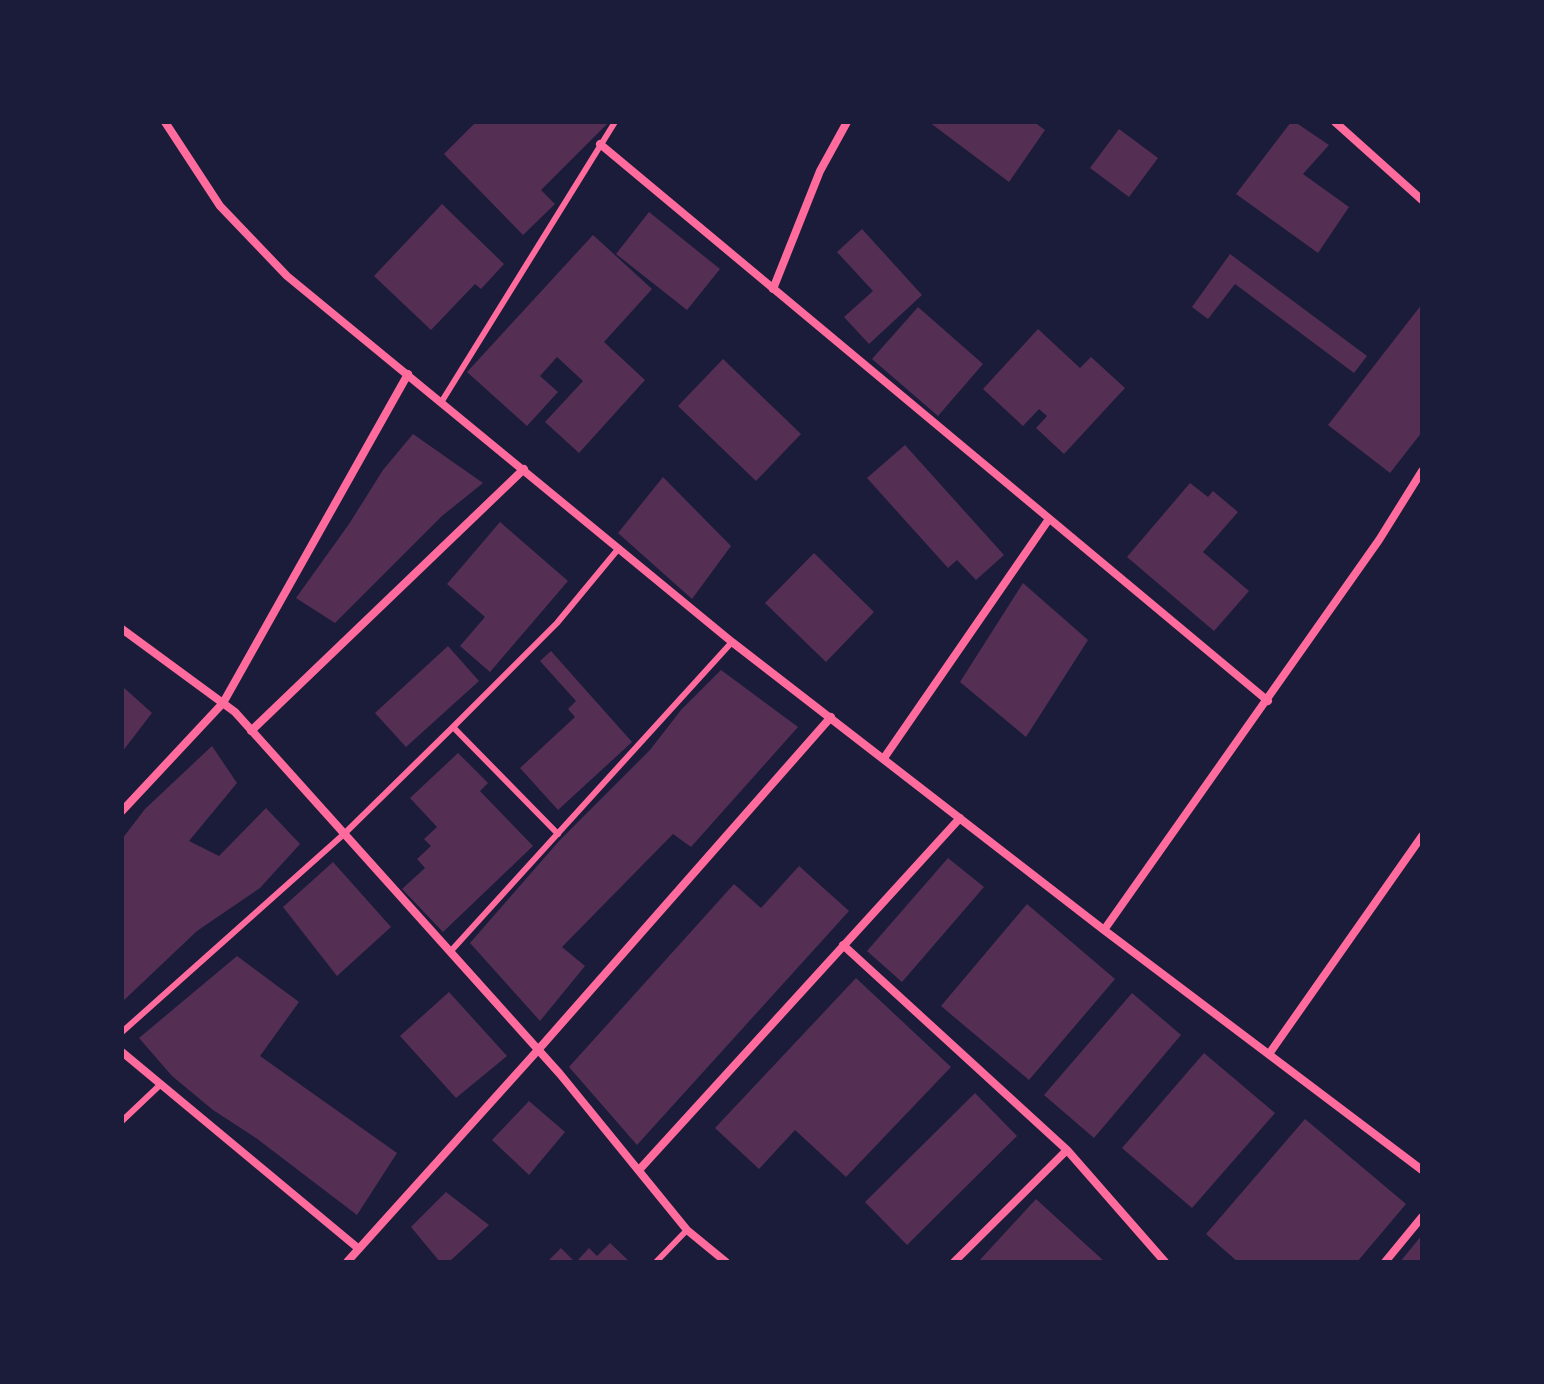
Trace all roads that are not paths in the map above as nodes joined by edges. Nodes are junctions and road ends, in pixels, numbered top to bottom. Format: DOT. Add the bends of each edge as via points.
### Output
graph roads {
  1 [pos="165,122"];
  2 [pos="615,122"];
  3 [pos="847,122"];
  4 [pos="1335,122"];
  5 [pos="600,144"];
  6 [pos="1422,200"];
  7 [pos="773,289"];
  8 [pos="408,374"];
  9 [pos="442,401"];
  10 [pos="524,469"];
  11 [pos="1422,471"];
  12 [pos="1049,519"];
  13 [pos="619,548"];
  14 [pos="122,629"];
  15 [pos="732,642"];
  16 [pos="1268,701"];
  17 [pos="223,703"];
  18 [pos="831,717"];
  19 [pos="453,727"];
  20 [pos="251,731"];
  21 [pos="884,758"];
  22 [pos="122,811"];
  23 [pos="960,818"];
  24 [pos="344,834"];
  25 [pos="558,834"];
  26 [pos="1422,836"];
  27 [pos="1104,930"];
  28 [pos="843,945"];
  29 [pos="450,952"];
  30 [pos="122,1032"];
  31 [pos="538,1050"];
  32 [pos="122,1052"];
  33 [pos="1269,1054"];
  34 [pos="161,1084"];
  35 [pos="122,1121"];
  36 [pos="1067,1150"];
  37 [pos="639,1170"];
  38 [pos="1422,1170"];
  39 [pos="1422,1217"];
  40 [pos="687,1230"];
  41 [pos="359,1249"];
  42 [pos="347,1262"];
  43 [pos="656,1262"];
  44 [pos="726,1262"];
  45 [pos="954,1262"];
  46 [pos="1165,1262"];
  47 [pos="1385,1262"];
  1 -- 8 [label="street" via="229,216 287,276"];
  2 -- 5 [label="lane"];
  3 -- 7 [label="street" via="820,171"];
  4 -- 6 [label="street"];
  5 -- 7 [label="street"];
  5 -- 9 [label="lane"];
  7 -- 12 [label="street"];
  8 -- 9 [label="street"];
  8 -- 17 [label="street"];
  9 -- 10 [label="street"];
  10 -- 13 [label="street"];
  10 -- 20 [label="street"];
  11 -- 16 [label="street"];
  12 -- 16 [label="street"];
  12 -- 21 [label="street"];
  13 -- 15 [label="street"];
  13 -- 19 [label="lane" via="557,623"];
  14 -- 17 [label="street"];
  15 -- 18 [label="street"];
  15 -- 25 [label="lane"];
  16 -- 27 [label="street"];
  17 -- 20 [label="street"];
  17 -- 22 [label="street"];
  18 -- 21 [label="street"];
  18 -- 31 [label="street"];
  19 -- 24 [label="lane"];
  19 -- 25 [label="lane"];
  20 -- 24 [label="street"];
  21 -- 23 [label="street"];
  23 -- 27 [label="street"];
  23 -- 28 [label="street"];
  24 -- 29 [label="street"];
  24 -- 30 [label="lane"];
  25 -- 29 [label="lane"];
  26 -- 33 [label="street"];
  27 -- 33 [label="street"];
  28 -- 36 [label="street"];
  28 -- 37 [label="street"];
  29 -- 31 [label="street"];
  31 -- 37 [label="street"];
  31 -- 41 [label="street"];
  32 -- 34 [label="street"];
  33 -- 38 [label="street"];
  34 -- 35 [label="lane"];
  34 -- 41 [label="street"];
  36 -- 45 [label="street"];
  36 -- 46 [label="street"];
  37 -- 40 [label="street"];
  39 -- 47 [label="street"];
  40 -- 43 [label="lane"];
  40 -- 44 [label="street"];
  41 -- 42 [label="street"];
}
